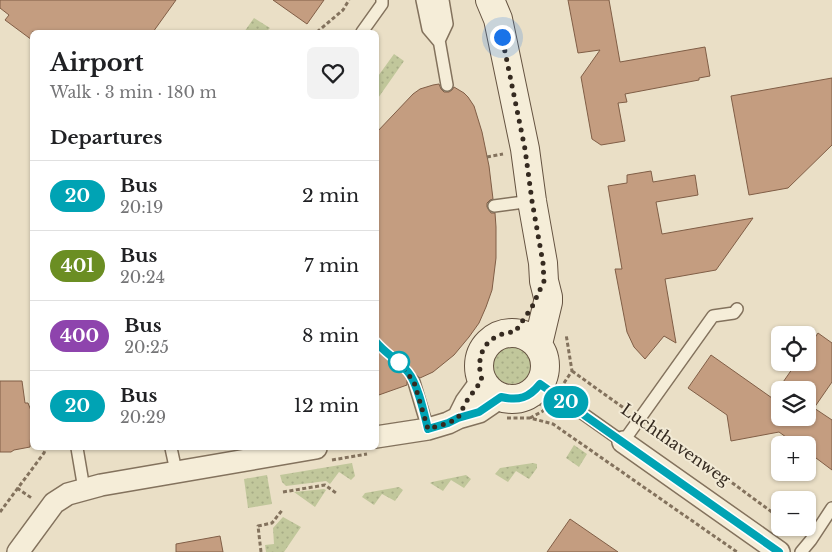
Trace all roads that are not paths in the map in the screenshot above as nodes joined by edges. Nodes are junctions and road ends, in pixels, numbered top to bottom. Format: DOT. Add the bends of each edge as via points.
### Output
graph roads {
  1 [pos="422,0"];
  2 [pos="432,0"];
  3 [pos="443,0"];
  4 [pos="385,1"];
  5 [pos="495,6"];
  6 [pos="363,30"];
  7 [pos="439,42"];
  8 [pos="447,85"];
  9 [pos="532,201"];
  10 [pos="494,206"];
  11 [pos="738,309"];
  12 [pos="527,338"];
  13 [pos="414,382"];
  14 [pos="540,384"];
  15 [pos="491,388"];
  16 [pos="428,429"];
  17 [pos="379,437"];
  18 [pos="623,442"];
  19 [pos="77,450"];
  20 [pos="172,450"];
  21 [pos="304,450"];
  22 [pos="176,471"];
  23 [pos="84,489"];
  24 [pos="832,508"];
  25 [pos="18,552"];
  26 [pos="779,552"];
  27 [pos="801,552"];
  1 -- 7 [label="lane" via="428,29"];
  2 -- 7 [label="lane"];
  3 -- 7 [label="lane" via="447,24"];
  4 -- 6 [label="lane"];
  5 -- 9 [label="street" via="525,149"];
  7 -- 8 [label="lane"];
  9 -- 10 [label="lane"];
  9 -- 12 [label="street" via="548,302"];
  11 -- 18 [label="lane" via="734,313 713,316"];
  12 -- 14 [label="street" via="545,357 546,368"];
  12 -- 15 [label="street" via="508,332 498,335 483,349 479,370"];
  13 -- 16 [label="lane"];
  14 -- 15 [label="street" via="532,393 518,399"];
  14 -- 18 [label="lane, Luchthavenweg"];
  15 -- 16 [label="street" via="466,402 458,418"];
  16 -- 17 [label="street"];
  18 -- 26 [label="street, Luchthavenweg"];
  19 -- 23 [label="lane"];
  20 -- 22 [label="lane"];
  21 -- 22 [label="street"];
  22 -- 23 [label="street"];
  23 -- 25 [label="street" via="54,503"];
  24 -- 27 [label="lane"];
}
